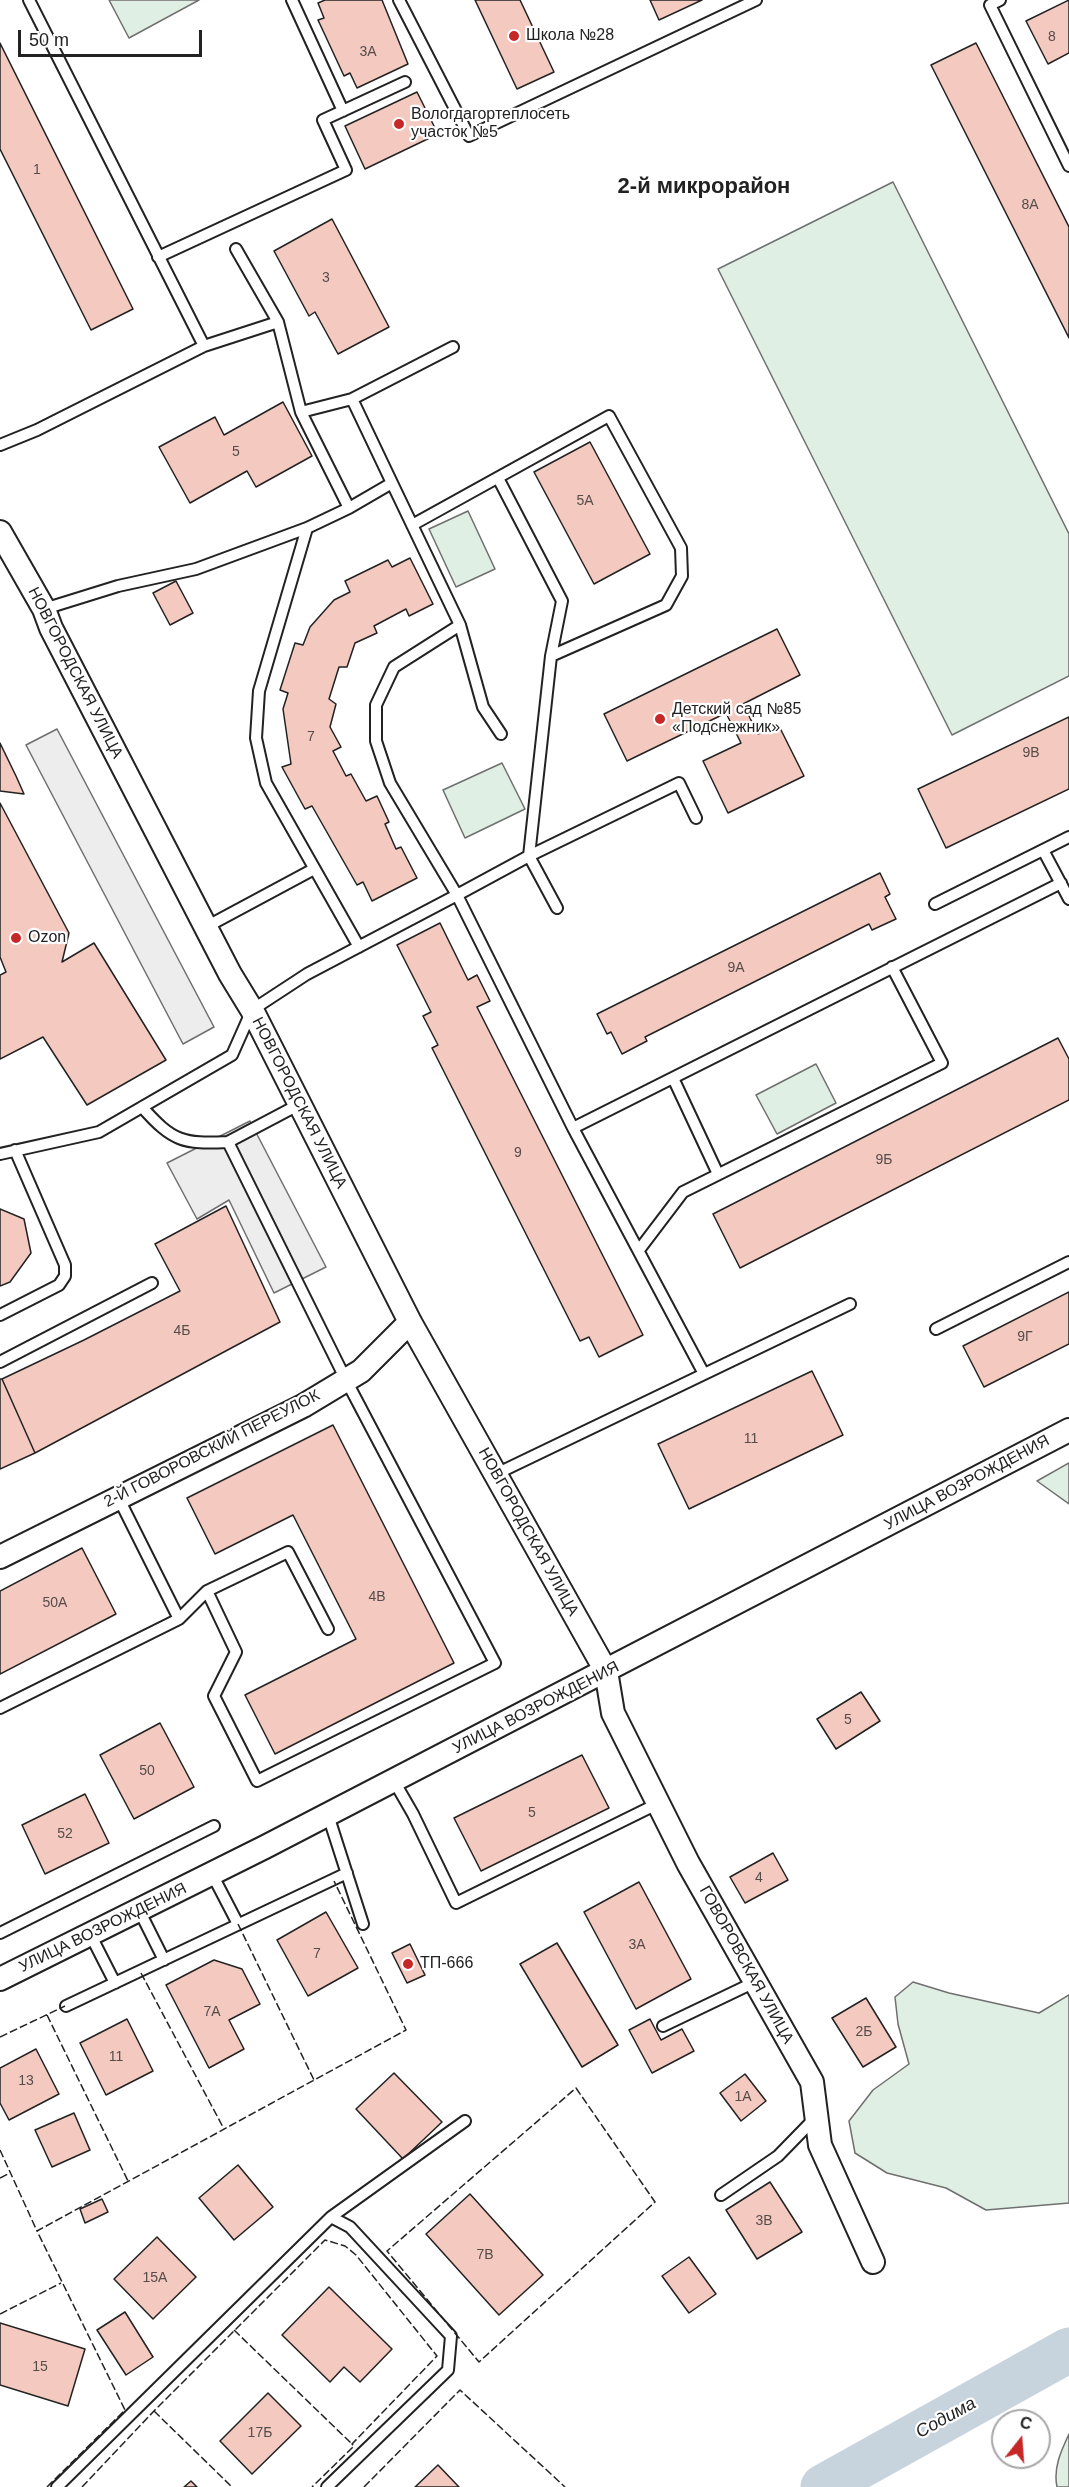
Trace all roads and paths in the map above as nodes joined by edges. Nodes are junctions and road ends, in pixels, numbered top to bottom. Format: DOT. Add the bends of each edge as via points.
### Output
graph roads {
  1 [pos="29,0"];
  2 [pos="292,0"];
  3 [pos="399,0"];
  4 [pos="756,0"];
  5 [pos="1000,0"];
  6 [pos="405,82"];
  7 [pos="343,111"];
  8 [pos="1069,166"];
  9 [pos="236,249"];
  10 [pos="158,257"];
  11 [pos="278,322"];
  12 [pos="204,346"];
  13 [pos="453,347"];
  14 [pos="352,399"];
  15 [pos="301,412"];
  16 [pos="0,445"];
  17 [pos="498,478"];
  18 [pos="392,483"];
  19 [pos="349,508"];
  20 [pos="412,525"];
  21 [pos="307,528"];
  22 [pos="2,541"];
  23 [pos="44,609"];
  24 [pos="460,625"];
  25 [pos="552,656"];
  26 [pos="501,734"];
  27 [pos="696,818"];
  28 [pos="1069,837"];
  29 [pos="1043,850"];
  30 [pos="529,856"];
  31 [pos="315,869"];
  32 [pos="1061,883"];
  33 [pos="457,895"];
  34 [pos="1069,898"];
  35 [pos="935,904"];
  36 [pos="557,908"];
  37 [pos="206,927"];
  38 [pos="359,947"];
  39 [pos="892,968"];
  40 [pos="252,1010"];
  41 [pos="673,1078"];
  42 [pos="300,1104"];
  43 [pos="142,1107"];
  44 [pos="573,1128"];
  45 [pos="228,1142"];
  46 [pos="15,1150"];
  47 [pos="0,1154"];
  48 [pos="718,1174"];
  49 [pos="639,1250"];
  50 [pos="1069,1262"];
  51 [pos="152,1283"];
  52 [pos="850,1304"];
  53 [pos="0,1316"];
  54 [pos="410,1322"];
  55 [pos="936,1329"];
  56 [pos="0,1362"];
  57 [pos="704,1374"];
  58 [pos="346,1380"];
  59 [pos="1069,1430"];
  60 [pos="495,1474"];
  61 [pos="118,1497"];
  62 [pos="0,1557"];
  63 [pos="207,1591"];
  64 [pos="179,1619"];
  65 [pos="328,1629"];
  66 [pos="606,1671"];
  67 [pos="0,1708"];
  68 [pos="394,1781"];
  69 [pos="658,1803"];
  70 [pos="328,1815"];
  71 [pos="214,1827"];
  72 [pos="347,1873"];
  73 [pos="212,1874"];
  74 [pos="139,1910"];
  75 [pos="238,1924"];
  76 [pos="363,1924"];
  77 [pos="0,1933"];
  78 [pos="90,1935"];
  79 [pos="164,1960"];
  80 [pos="0,1980"];
  81 [pos="755,1982"];
  82 [pos="115,1983"];
  83 [pos="66,2006"];
  84 [pos="663,2026"];
  85 [pos="816,2116"];
  86 [pos="465,2121"];
  87 [pos="721,2195"];
  88 [pos="331,2217"];
  89 [pos="873,2262"];
  90 [pos="57,2487"];
  91 [pos="327,2487"];
  1 -- 10 [label="lane"];
  2 -- 7 [label="lane"];
  3 -- 4 [label="lane" via="469,136"];
  5 -- 8 [label="lane" via="990,5"];
  6 -- 7 [label="lane"];
  7 -- 10 [label="lane" via="323,120 346,170"];
  9 -- 11 [label="lane"];
  10 -- 12 [label="lane"];
  11 -- 12 [label="lane"];
  11 -- 15 [label="lane"];
  12 -- 16 [label="lane"];
  13 -- 14 [label="lane"];
  14 -- 15 [label="lane"];
  14 -- 18 [label="lane"];
  15 -- 19 [label="lane"];
  17 -- 20 [label="lane"];
  17 -- 25 [label="lane" via="562,601"];
  17 -- 25 [label="lane" via="609,416 681,548 682,576 666,605"];
  18 -- 19 [label="lane"];
  18 -- 20 [label="lane"];
  19 -- 21 [label="lane"];
  20 -- 24 [label="lane"];
  21 -- 23 [label="lane" via="196,569 118,586"];
  21 -- 31 [label="lane" via="259,691 256,738 266,783"];
  22 -- 23 [label="street, НОВГОРОДСКАЯ УЛИЦА"];
  23 -- 37 [label="street, НОВГОРОДСКАЯ УЛИЦА"];
  24 -- 26 [label="lane" via="483,707"];
  24 -- 33 [label="lane" via="394,667 376,705 376,741 390,783"];
  25 -- 30 [label="lane"];
  27 -- 30 [label="lane" via="679,783"];
  28 -- 29 [label="lane"];
  29 -- 32 [label="lane"];
  29 -- 35 [label="lane"];
  30 -- 33 [label="lane"];
  30 -- 36 [label="lane"];
  31 -- 37 [label="lane"];
  31 -- 38 [label="lane"];
  32 -- 34 [label="lane"];
  32 -- 39 [label="lane"];
  33 -- 38 [label="lane"];
  33 -- 44 [label="lane"];
  37 -- 40 [label="street, НОВГОРОДСКАЯ УЛИЦА"];
  38 -- 40 [label="lane" via="307,974"];
  39 -- 41 [label="lane"];
  39 -- 48 [label="lane" via="942,1063"];
  40 -- 42 [label="street, НОВГОРОДСКАЯ УЛИЦА"];
  40 -- 43 [label="lane" via="232,1055"];
  41 -- 44 [label="lane"];
  41 -- 48 [label="lane"];
  42 -- 45 [label="lane"];
  42 -- 54 [label="street, НОВГОРОДСКАЯ УЛИЦА"];
  43 -- 45 [label="lane" via="162,1130 192,1143"];
  43 -- 46 [label="lane" via="99,1132"];
  44 -- 49 [label="lane"];
  45 -- 58 [label="lane"];
  46 -- 47 [label="lane"];
  46 -- 53 [label="lane" via="65,1265 65,1276 59,1286"];
  48 -- 49 [label="lane" via="683,1192"];
  49 -- 57 [label="lane"];
  50 -- 55 [label="lane"];
  51 -- 56 [label="lane"];
  52 -- 57 [label="lane"];
  54 -- 58 [label="street, 2-Й ГОВОРОВСКИЙ ПЕРЕУЛОК" via="362,1371"];
  54 -- 60 [label="street, НОВГОРОДСКАЯ УЛИЦА"];
  57 -- 60 [label="lane"];
  58 -- 61 [label="street, 2-Й ГОВОРОВСКИЙ ПЕРЕУЛОК" via="303,1406"];
  58 -- 63 [label="lane" via="495,1663 257,1780 214,1696 236,1652"];
  59 -- 66 [label="street, УЛИЦА ВОЗРОЖДЕНИЯ"];
  60 -- 66 [label="street, НОВГОРОДСКАЯ УЛИЦА"];
  61 -- 62 [label="street, 2-Й ГОВОРОВСКИЙ ПЕРЕУЛОК"];
  61 -- 64 [label="lane"];
  63 -- 64 [label="lane"];
  63 -- 65 [label="lane" via="288,1552"];
  64 -- 67 [label="lane"];
  66 -- 68 [label="street, УЛИЦА ВОЗРОЖДЕНИЯ"];
  66 -- 69 [label="street, ГОВОРОВСКАЯ УЛИЦА" via="613,1713"];
  68 -- 69 [label="lane" via="456,1904"];
  68 -- 70 [label="street, УЛИЦА ВОЗРОЖДЕНИЯ"];
  69 -- 81 [label="street, ГОВОРОВСКАЯ УЛИЦА"];
  70 -- 72 [label="lane"];
  70 -- 73 [label="street, УЛИЦА ВОЗРОЖДЕНИЯ"];
  71 -- 77 [label="lane"];
  72 -- 75 [label="lane"];
  72 -- 76 [label="lane"];
  73 -- 74 [label="street, УЛИЦА ВОЗРОЖДЕНИЯ"];
  73 -- 75 [label="lane"];
  74 -- 78 [label="street, УЛИЦА ВОЗРОЖДЕНИЯ"];
  74 -- 79 [label="lane"];
  75 -- 79 [label="lane"];
  78 -- 80 [label="street, УЛИЦА ВОЗРОЖДЕНИЯ"];
  78 -- 82 [label="lane"];
  79 -- 82 [label="lane"];
  81 -- 84 [label="lane"];
  81 -- 85 [label="street, ГОВОРОВСКАЯ УЛИЦА" via="812,2082"];
  82 -- 83 [label="lane"];
  85 -- 87 [label="lane" via="778,2156"];
  85 -- 89 [label="street, ГОВОРОВСКАЯ УЛИЦА" via="820,2145"];
  86 -- 88 [label="lane"];
  88 -- 90 [label="lane"];
  88 -- 91 [label="lane" via="350,2227 451,2336 448,2370"];
}
